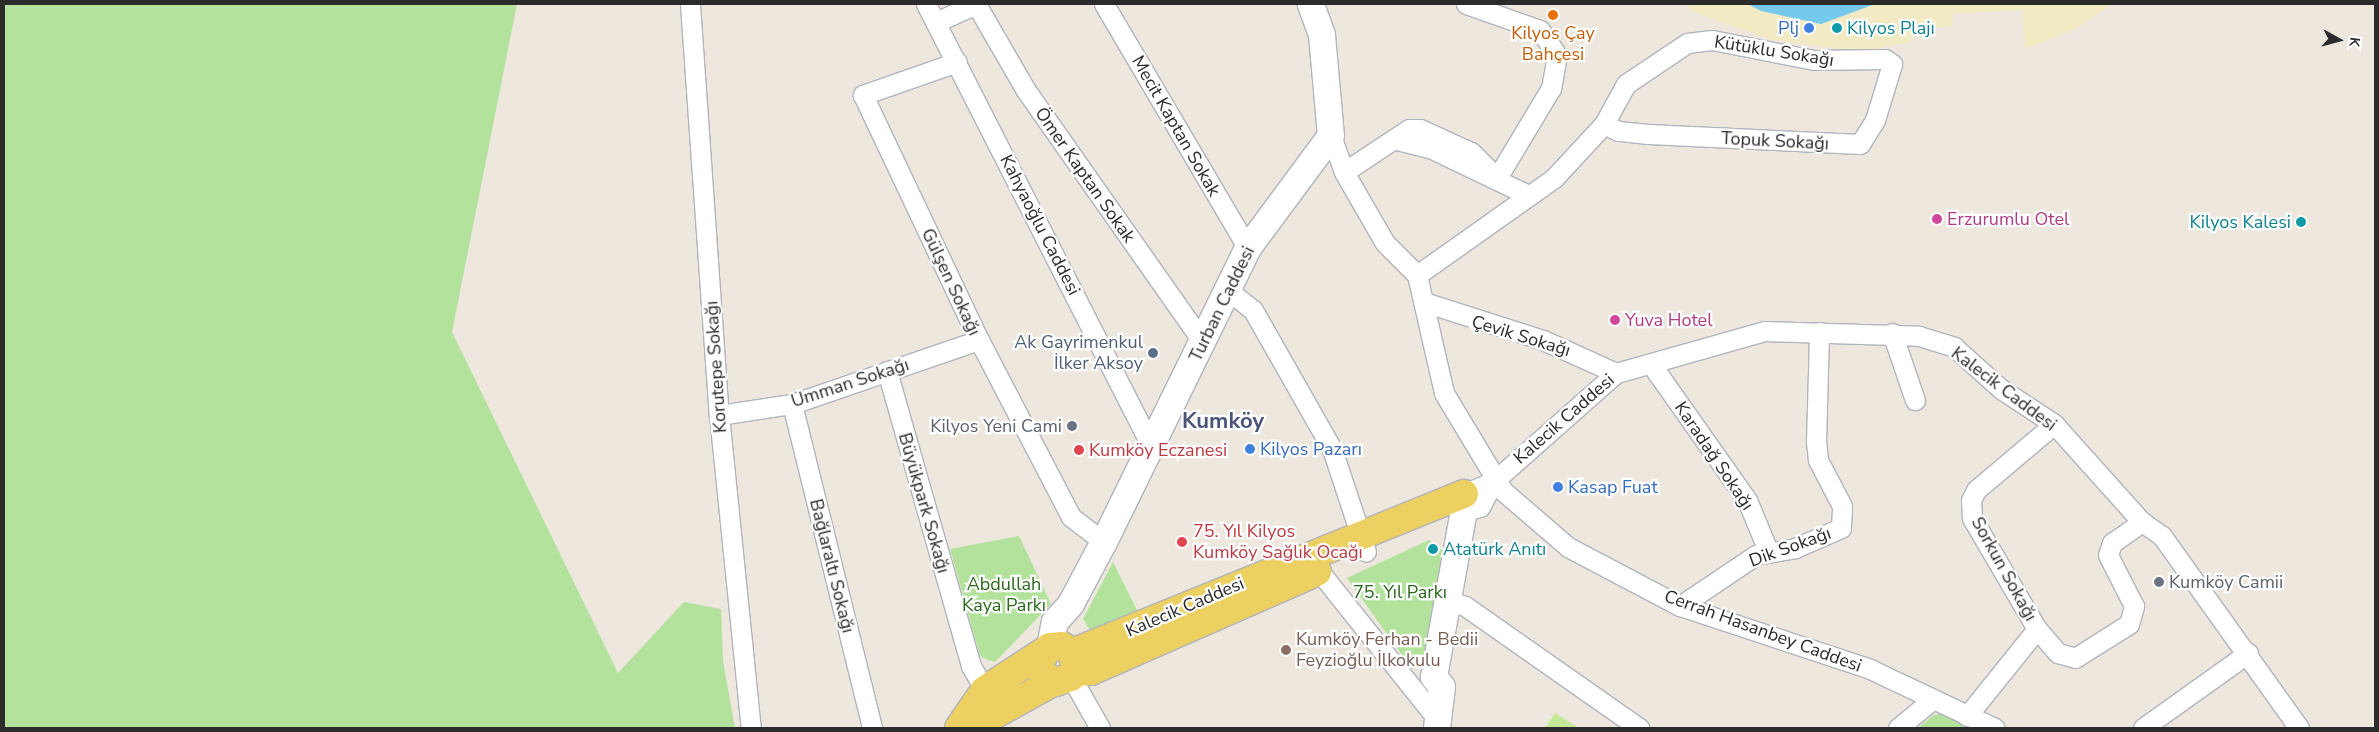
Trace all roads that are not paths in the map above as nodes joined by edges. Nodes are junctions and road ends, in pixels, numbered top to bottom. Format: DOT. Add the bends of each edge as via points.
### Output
graph roads {
  1 [pos="690,4"];
  2 [pos="926,4"];
  3 [pos="976,4"];
  4 [pos="1104,4"];
  5 [pos="1311,4"];
  6 [pos="1466,4"];
  7 [pos="936,22"];
  8 [pos="956,62"];
  9 [pos="1892,64"];
  10 [pos="1604,124"];
  11 [pos="1331,136"];
  12 [pos="1344,172"];
  13 [pos="1497,178"];
  14 [pos="1526,194"];
  15 [pos="1248,248"];
  16 [pos="1417,275"];
  17 [pos="1228,290"];
  18 [pos="1424,302"];
  19 [pos="1818,332"];
  20 [pos="1892,333"];
  21 [pos="979,340"];
  22 [pos="1202,342"];
  23 [pos="1651,364"];
  24 [pos="887,371"];
  25 [pos="1616,372"];
  26 [pos="1915,400"];
  27 [pos="792,404"];
  28 [pos="719,414"];
  29 [pos="2054,424"];
  30 [pos="1152,448"];
  31 [pos="1494,481"];
  32 [pos="1470,504"];
  33 [pos="2142,522"];
  34 [pos="1104,542"];
  35 [pos="1363,543"];
  36 [pos="1769,553"];
  37 [pos="1313,564"];
  38 [pos="1456,604"];
  39 [pos="1680,606"];
  40 [pos="2037,629"];
  41 [pos="2248,654"];
  42 [pos="1063,668"];
  43 [pos="986,690"];
  44 [pos="1933,699"];
  45 [pos="1967,716"];
  46 [pos="1438,724"];
  47 [pos="868,727"];
  48 [pos="751,728"];
  49 [pos="959,728"];
  50 [pos="970,728"];
  51 [pos="1100,728"];
  52 [pos="1639,728"];
  53 [pos="1898,728"];
  54 [pos="1995,728"];
  55 [pos="2144,728"];
  56 [pos="2298,728"];
  1 -- 28 [label="street, Korutepe Sokağı"];
  2 -- 7 [label="street, Kahyaoğlu Caddesi"];
  3 -- 7 [label="street"];
  3 -- 22 [label="street, Ömer Kaptan Sokak" via="1025,89"];
  4 -- 15 [label="street, Mecit Kaptan Sokak"];
  5 -- 11 [label="main road" via="1322,35"];
  6 -- 13 [label="street" via="1525,22 1549,38 1557,55 1552,88"];
  7 -- 8 [label="street, Kahyaoğlu Caddesi"];
  8 -- 21 [label="street, Gülşen Sokağı" via="862,95"];
  8 -- 30 [label="street, Kahyaoğlu Caddesi"];
  9 -- 10 [label="street, Kütüklu Sokağı" via="1885,60 1814,60 1700,40 1687,43 1626,84"];
  9 -- 10 [label="street, Topuk Sokağı" via="1875,120 1860,144 1648,134 1618,131"];
  10 -- 14 [label="street, Kütüklu Sokağı" via="1554,178"];
  11 -- 12 [label="street"];
  11 -- 15 [label="main road, Turban Caddesi"];
  12 -- 13 [label="street" via="1409,129 1443,136 1488,165"];
  12 -- 16 [label="street" via="1384,243"];
  13 -- 14 [label="street"];
  14 -- 16 [label="street, Kütüklu Sokağı"];
  15 -- 17 [label="main road, Turban Caddesi"];
  16 -- 18 [label="street, Cerrah Hasanbey Caddesi"];
  17 -- 22 [label="main road, Turban Caddesi"];
  17 -- 35 [label="street" via="1253,310 1332,448"];
  18 -- 25 [label="street, Çevik Sokağı" via="1543,340"];
  18 -- 31 [label="street, Cerrah Hasanbey Caddesi" via="1444,392"];
  19 -- 20 [label="street, Kalecik Caddesi"];
  19 -- 23 [label="street, Kalecik Caddesi" via="1764,331"];
  19 -- 36 [label="street, Dik Sokağı" via="1818,460 1845,517 1841,528 1831,535"];
  20 -- 26 [label="street"];
  20 -- 29 [label="street, Kalecik Caddesi" via="1954,348 2001,388"];
  21 -- 24 [label="street, Umman Sokağı"];
  21 -- 34 [label="street, Gülşen Sokağı" via="1070,517"];
  22 -- 30 [label="main road, Turban Caddesi"];
  23 -- 25 [label="street, Kalecik Caddesi"];
  23 -- 36 [label="street, Karadağ Sokağı" via="1747,500"];
  24 -- 27 [label="street, Umman Sokağı"];
  24 -- 43 [label="street, Büyükpark Sokağı" via="970,666"];
  25 -- 31 [label="street, Kalecik Caddesi"];
  27 -- 28 [label="street, Umman Sokağı"];
  27 -- 47 [label="street, Bağlaraltı Sokağı"];
  28 -- 48 [label="street, Korutepe Sokağı"];
  29 -- 33 [label="street, Kalecik Caddesi"];
  29 -- 40 [label="street, Sorkun Sokağı" via="1976,490 1971,509"];
  30 -- 34 [label="main road, Turban Caddesi"];
  31 -- 32 [label="street, Kalecik Caddesi"];
  31 -- 39 [label="street, Cerrah Hasanbey Caddesi" via="1568,547"];
  32 -- 35 [label="main road, Kalecik Caddesi"];
  32 -- 38 [label="main road"];
  33 -- 40 [label="street, Sorkun Sokağı" via="2112,543 2108,555 2134,606 2129,624 2075,658 2058,653"];
  33 -- 41 [label="street, Kalecik Caddesi" via="2162,536"];
  34 -- 42 [label="main road, Turban Caddesi" via="1071,604"];
  35 -- 37 [label="main road, Kalecik Caddesi"];
  36 -- 39 [label="street, Dik Sokağı" via="1756,555"];
  37 -- 42 [label="main road, Kalecik Caddesi" via="1091,670"];
  37 -- 46 [label="street"];
  38 -- 46 [label="main road" via="1452,679 1442,687"];
  38 -- 52 [label="street"];
  39 -- 44 [label="street, Cerrah Hasanbey Caddesi" via="1870,669"];
  40 -- 45 [label="street"];
  41 -- 55 [label="street"];
  41 -- 56 [label="street, Kalecik Caddesi"];
  42 -- 43 [label="main road"];
  42 -- 50 [label="main road"];
  42 -- 51 [label="street"];
  43 -- 49 [label="main road"];
  44 -- 45 [label="street, Cerrah Hasanbey Caddesi"];
  44 -- 53 [label="street"];
  45 -- 54 [label="street, Cerrah Hasanbey Caddesi"];
}
